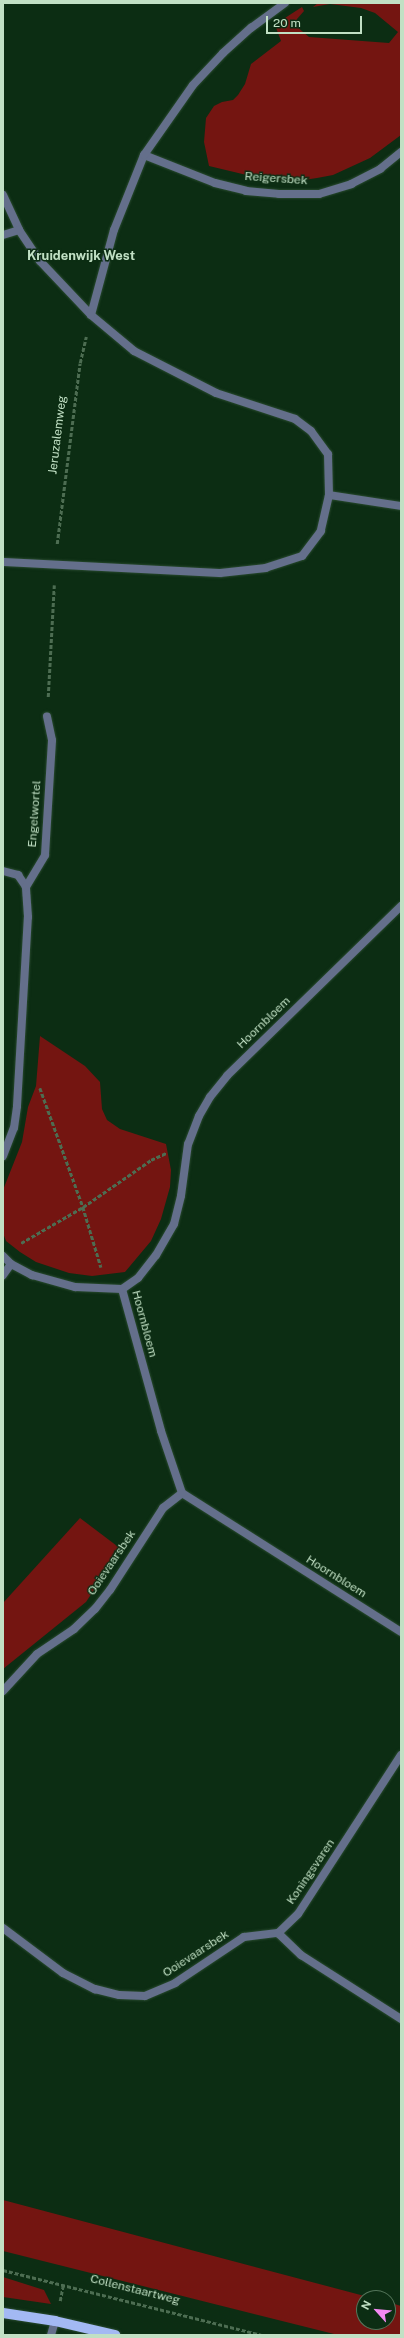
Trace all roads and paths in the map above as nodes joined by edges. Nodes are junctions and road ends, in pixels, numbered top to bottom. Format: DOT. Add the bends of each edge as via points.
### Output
graph roads {
  1 [pos="285,3"];
  2 [pos="401,152"];
  3 [pos="144,155"];
  4 [pos="3,195"];
  5 [pos="20,230"];
  6 [pos="3,235"];
  7 [pos="91,315"];
  8 [pos="328,495"];
  9 [pos="401,506"];
  10 [pos="3,562"];
  11 [pos="55,564"];
  12 [pos="47,717"];
  13 [pos="3,871"];
  14 [pos="26,887"];
  15 [pos="401,906"];
  16 [pos="21,1060"];
  17 [pos="188,1144"];
  18 [pos="3,1156"];
  19 [pos="83,1207"];
  20 [pos="3,1256"];
  21 [pos="11,1264"];
  22 [pos="3,1275"];
  23 [pos="122,1289"];
  24 [pos="182,1493"];
  25 [pos="401,1632"];
  26 [pos="3,1691"];
  27 [pos="401,1755"];
  28 [pos="3,1928"];
  29 [pos="278,1933"];
  30 [pos="401,2019"];
  31 [pos="3,2270"];
  32 [pos="3,2313"];
  33 [pos="55,2321"];
  34 [pos="51,2335"];
  35 [pos="115,2335"];
  36 [pos="261,2335"];
  1 -- 3 [label="street" via="228,48 193,85"];
  2 -- 3 [label="street, Reigersbek" via="380,169 351,184 318,194 246,191 216,183"];
  3 -- 7 [label="street" via="114,230"];
  4 -- 5 [label="street"];
  5 -- 6 [label="street"];
  5 -- 7 [label="street" via="40,261"];
  7 -- 8 [label="street" via="134,351 216,394 295,419 311,430 328,454"];
  7 -- 11 [label="path, Jeruzalemweg" via="80,363"];
  8 -- 9 [label="street"];
  8 -- 11 [label="street" via="321,531 302,556 266,568 220,573"];
  10 -- 11 [label="street"];
  11 -- 12 [label="path"];
  12 -- 14 [label="street, Engelwortel" via="52,740 45,855"];
  13 -- 14 [label="street" via="18,876"];
  14 -- 16 [label="street" via="28,917"];
  15 -- 17 [label="street, Hoornbloem" via="227,1076 199,1116"];
  16 -- 18 [label="street" via="14,1128"];
  16 -- 19 [label="path" via="37,1080"];
  17 -- 19 [label="path" via="151,1160"];
  17 -- 23 [label="street, Hoornbloem" via="181,1196 174,1224 156,1255 138,1278"];
  19 -- 21 [label="path" via="14,1248"];
  19 -- 23 [label="path" via="103,1273"];
  20 -- 21 [label="street"];
  21 -- 22 [label="street"];
  21 -- 23 [label="street" via="32,1275 75,1287"];
  23 -- 24 [label="street, Hoornbloem" via="161,1431"];
  24 -- 25 [label="street, Hoornbloem"];
  24 -- 26 [label="street, Ooievaarsbek" via="163,1508 95,1609 74,1628 37,1654"];
  27 -- 29 [label="street, Koningsvaren" via="298,1914"];
  28 -- 29 [label="street, Ooievaarsbek" via="63,1973 95,1989 119,1995 146,1996 175,1983 244,1937"];
  29 -- 30 [label="street" via="301,1955"];
  31 -- 36 [label="path, Collenstaartweg"];
  32 -- 33 [label="main road"];
  33 -- 34 [label="street"];
  33 -- 35 [label="main road"];
}
